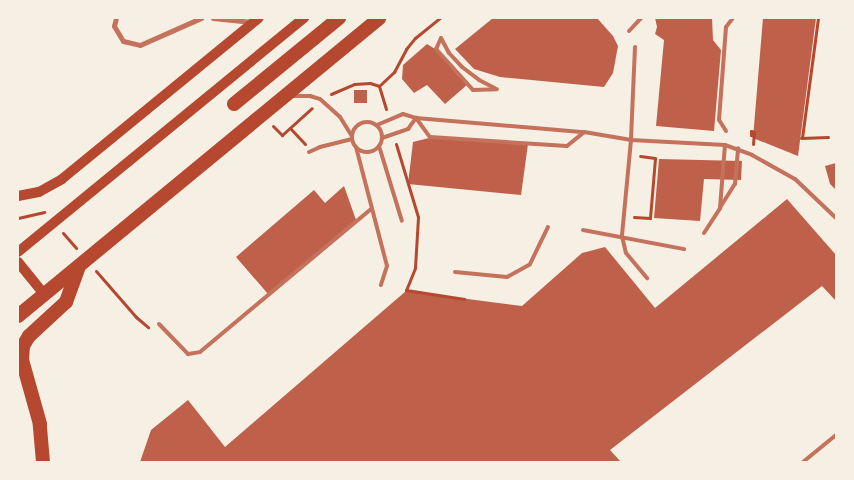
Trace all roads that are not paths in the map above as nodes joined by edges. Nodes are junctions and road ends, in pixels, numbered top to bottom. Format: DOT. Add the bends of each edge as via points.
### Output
graph roads {
  1 [pos="116,18"];
  2 [pos="201,18"];
  3 [pos="213,18"];
  4 [pos="304,18"];
  5 [pos="339,18"];
  6 [pos="379,18"];
  7 [pos="641,18"];
  8 [pos="733,18"];
  9 [pos="256,20"];
  10 [pos="629,31"];
  11 [pos="441,38"];
  12 [pos="635,47"];
  13 [pos="286,96"];
  14 [pos="234,104"];
  15 [pos="416,118"];
  16 [pos="377,125"];
  17 [pos="726,130"];
  18 [pos="584,132"];
  19 [pos="352,138"];
  20 [pos="382,138"];
  21 [pos="630,140"];
  22 [pos="725,145"];
  23 [pos="379,146"];
  24 [pos="356,147"];
  25 [pos="738,148"];
  26 [pos="310,152"];
  27 [pos="18,196"];
  28 [pos="720,208"];
  29 [pos="371,209"];
  30 [pos="836,218"];
  31 [pos="402,221"];
  32 [pos="548,228"];
  33 [pos="583,230"];
  34 [pos="704,233"];
  35 [pos="622,236"];
  36 [pos="684,250"];
  37 [pos="18,252"];
  38 [pos="18,262"];
  39 [pos="80,264"];
  40 [pos="455,272"];
  41 [pos="647,278"];
  42 [pos="382,285"];
  43 [pos="44,294"];
  44 [pos="18,316"];
  45 [pos="159,324"];
  46 [pos="836,435"];
  47 [pos="43,462"];
  48 [pos="804,462"];
  1 -- 2 [label="street" via="114,26 123,41 140,44"];
  3 -- 9 [label="street"];
  4 -- 37 [label="main road"];
  5 -- 14 [label="highway"];
  6 -- 13 [label="highway"];
  7 -- 10 [label="lane"];
  8 -- 17 [label="lane" via="726,27 719,120"];
  9 -- 27 [label="main road" via="62,179 39,192"];
  11 -- 11 [label="lane" via="462,67 497,89 473,90 436,50"];
  12 -- 21 [label="lane"];
  13 -- 19 [label="lane" via="320,99 340,118"];
  13 -- 39 [label="highway"];
  15 -- 16 [label="lane" via="403,114"];
  15 -- 18 [label="lane"];
  15 -- 18 [label="lane" via="430,137 567,146"];
  15 -- 20 [label="lane" via="408,129"];
  16 -- 19 [label="lane" via="359,124"];
  16 -- 20 [label="lane"];
  18 -- 21 [label="lane"];
  19 -- 24 [label="lane"];
  19 -- 26 [label="lane"];
  20 -- 23 [label="lane"];
  21 -- 22 [label="lane"];
  21 -- 35 [label="lane"];
  22 -- 25 [label="lane"];
  22 -- 28 [label="lane"];
  23 -- 24 [label="lane" via="365,152"];
  23 -- 31 [label="lane"];
  24 -- 29 [label="lane"];
  25 -- 28 [label="lane" via="735,184"];
  25 -- 30 [label="lane" via="795,180"];
  28 -- 34 [label="lane"];
  29 -- 42 [label="lane" via="388,266"];
  29 -- 45 [label="lane" via="200,352 188,354"];
  32 -- 40 [label="lane" via="530,264 508,277"];
  33 -- 35 [label="lane"];
  35 -- 36 [label="lane"];
  35 -- 41 [label="lane" via="626,253"];
  38 -- 43 [label="main road"];
  39 -- 43 [label="highway"];
  39 -- 47 [label="highway" via="66,302 29,336 23,346 22,360 40,424"];
  43 -- 44 [label="highway"];
  46 -- 48 [label="lane"];
}
